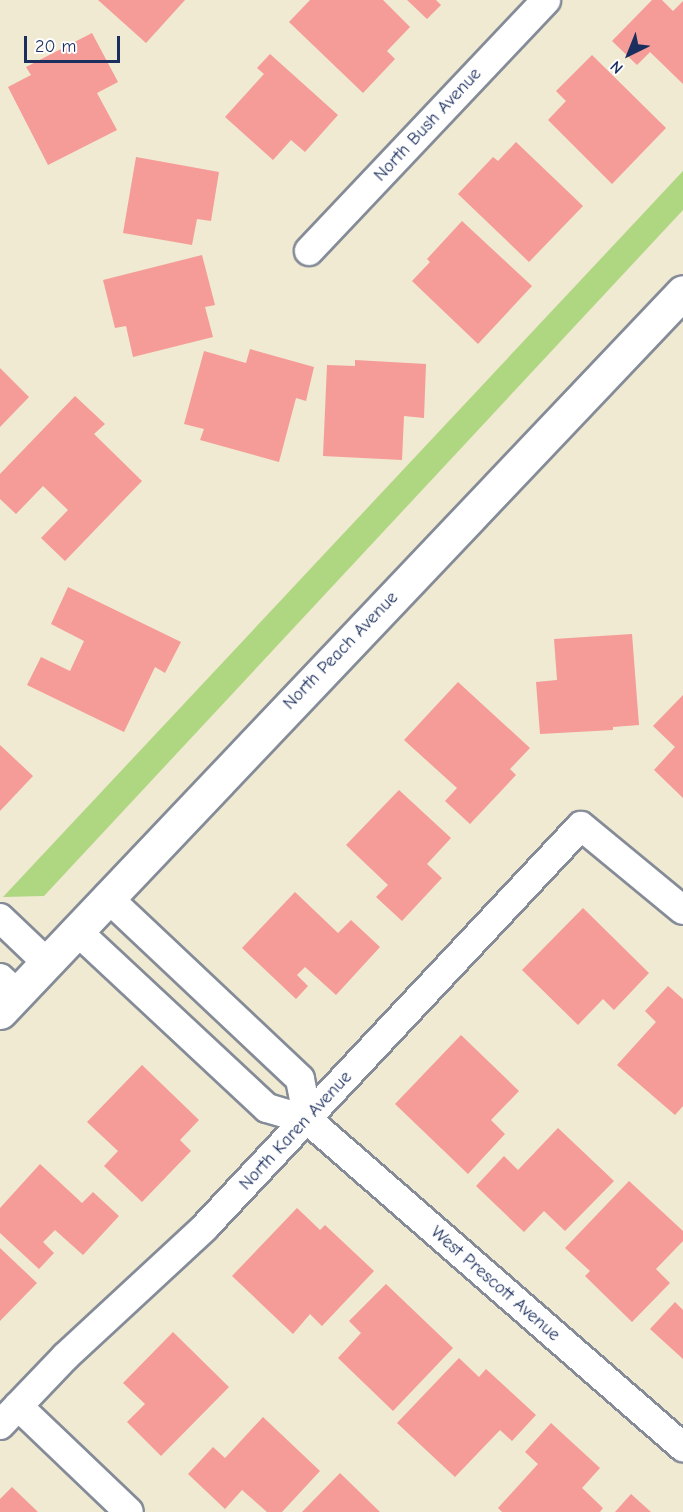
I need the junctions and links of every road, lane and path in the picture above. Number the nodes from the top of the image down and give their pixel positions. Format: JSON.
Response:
{"nodes":[{"id":1,"x":546,"y":0,"type":"edge"},
{"id":2,"x":309,"y":251,"type":"dead end"},
{"id":3,"x":683,"y":292,"type":"edge"},
{"id":4,"x":107,"y":897,"type":"junction"},
{"id":5,"x":683,"y":910,"type":"edge"},
{"id":6,"x":0,"y":918,"type":"edge"},
{"id":7,"x":76,"y":930,"type":"junction"},
{"id":8,"x":46,"y":962,"type":"junction"},
{"id":9,"x":6,"y":995,"type":"edge"},
{"id":10,"x":308,"y":1120,"type":"junction"},
{"id":11,"x":9,"y":1415,"type":"edge"},
{"id":12,"x":683,"y":1448,"type":"edge"},
{"id":13,"x":129,"y":1512,"type":"edge"}],
"edges":[{"from":1,"to":2,"type":"street","name":"North Bush Avenue"},
{"from":3,"to":4,"type":"street","name":"North Peach Avenue"},
{"from":4,"to":7,"type":"street","name":"North Peach Avenue"},
{"from":4,"to":10,"type":"street"},
{"from":5,"to":10,"type":"street","name":"North Karen Avenue"},
{"from":6,"to":8,"type":"street"},
{"from":7,"to":8,"type":"street","name":"North Peach Avenue"},
{"from":7,"to":10,"type":"street","name":"West Prescott Avenue"},
{"from":8,"to":9,"type":"street","name":"North Peach Avenue"},
{"from":10,"to":11,"type":"street","name":"North Karen Avenue"},
{"from":10,"to":12,"type":"street","name":"West Prescott Avenue"},
{"from":11,"to":13,"type":"street"}]}
